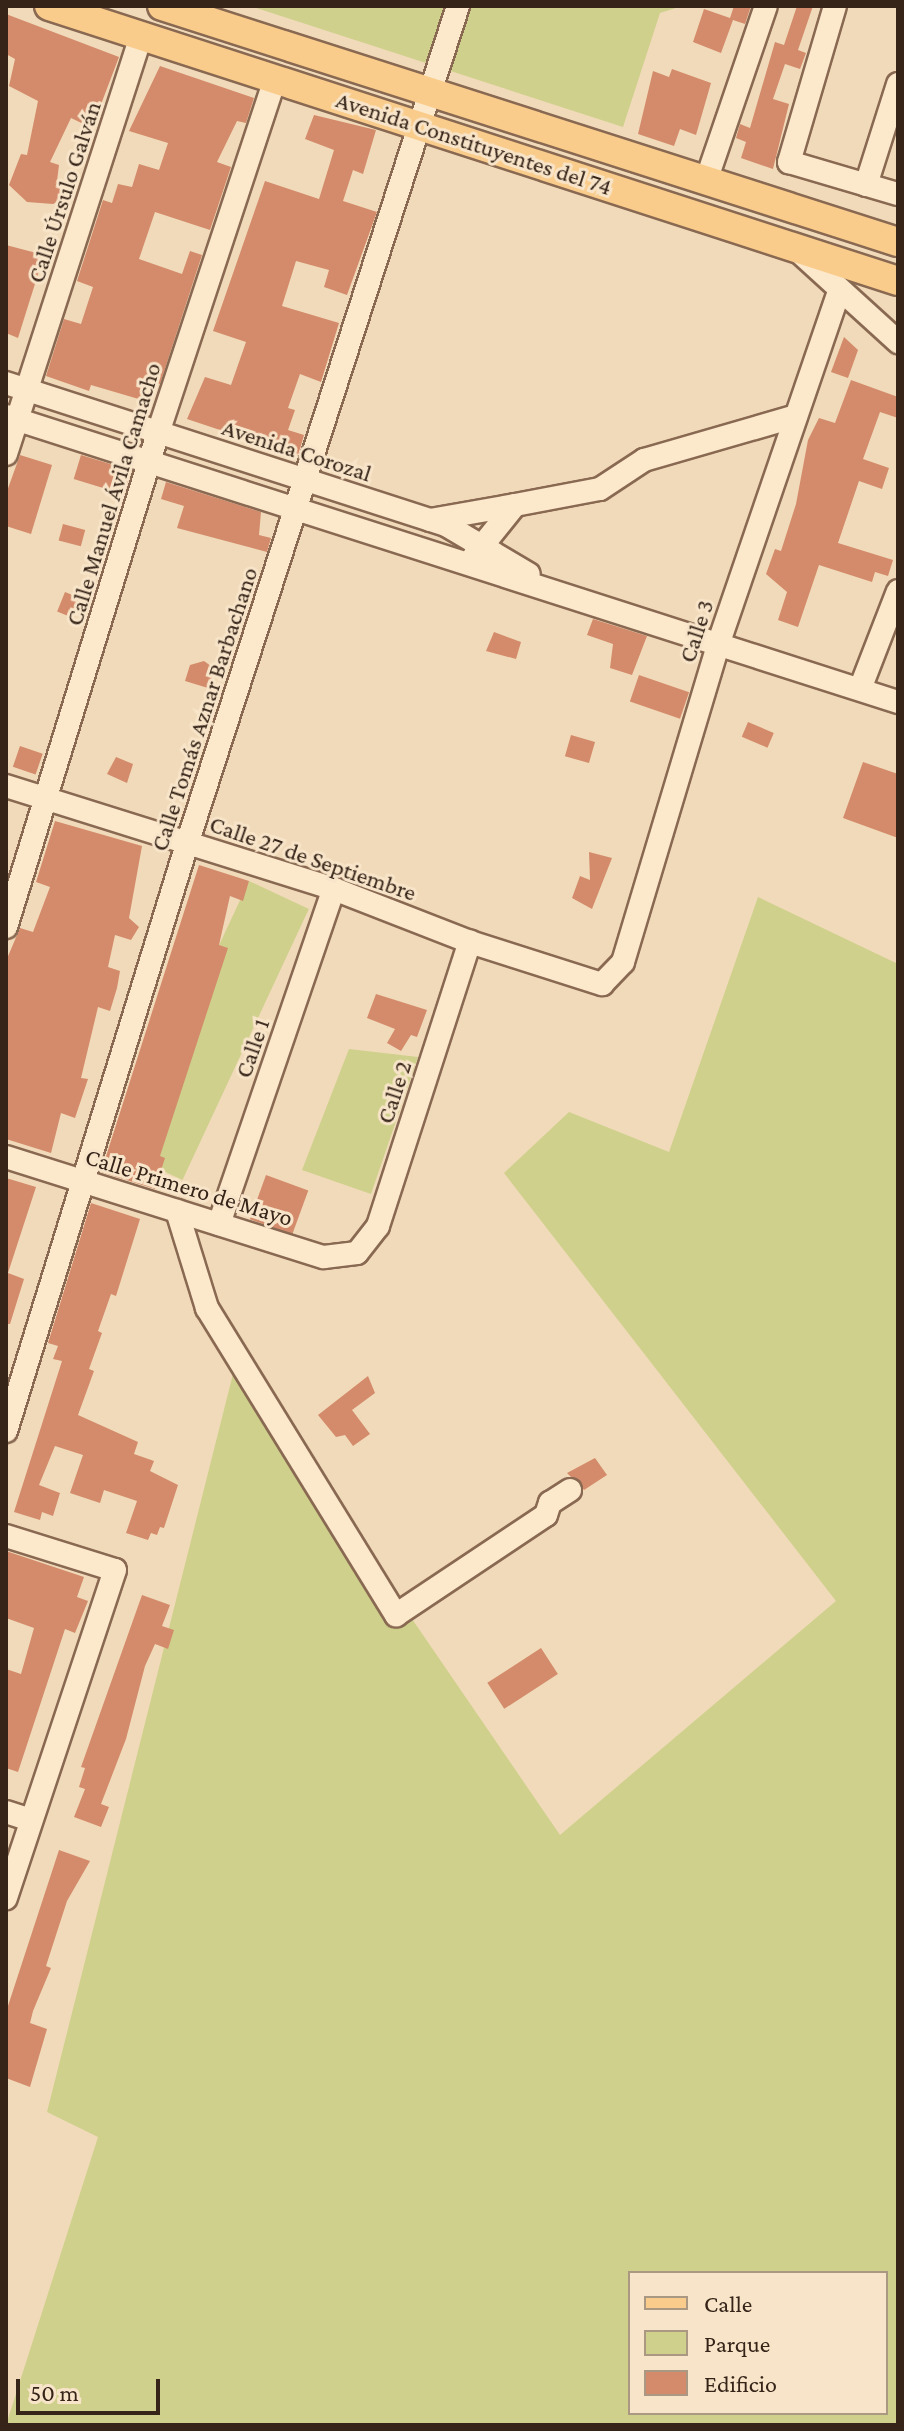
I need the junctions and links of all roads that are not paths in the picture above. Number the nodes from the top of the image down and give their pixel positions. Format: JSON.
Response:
{"nodes":[{"id":1,"x":162,"y":6,"type":"edge"},
{"id":2,"x":458,"y":6,"type":"edge"},
{"id":3,"x":766,"y":6,"type":"edge"},
{"id":4,"x":835,"y":6,"type":"edge"},
{"id":5,"x":60,"y":8,"type":"edge"},
{"id":6,"x":141,"y":36,"type":"junction"},
{"id":7,"x":275,"y":79,"type":"junction"},
{"id":8,"x":898,"y":84,"type":"edge"},
{"id":9,"x":430,"y":92,"type":"junction"},
{"id":10,"x":419,"y":126,"type":"junction"},
{"id":11,"x":890,"y":139,"type":"edge"},
{"id":12,"x":706,"y":181,"type":"junction"},
{"id":13,"x":866,"y":185,"type":"junction"},
{"id":14,"x":898,"y":194,"type":"edge"},
{"id":15,"x":898,"y":242,"type":"edge"},
{"id":16,"x":793,"y":247,"type":"junction"},
{"id":17,"x":898,"y":281,"type":"edge"},
{"id":18,"x":839,"y":291,"type":"junction"},
{"id":19,"x":898,"y":342,"type":"edge"},
{"id":20,"x":6,"y":383,"type":"edge"},
{"id":21,"x":28,"y":390,"type":"junction"},
{"id":22,"x":796,"y":416,"type":"junction"},
{"id":23,"x":12,"y":418,"type":"edge"},
{"id":24,"x":158,"y":433,"type":"junction"},
{"id":25,"x":6,"y":454,"type":"edge"},
{"id":26,"x":150,"y":460,"type":"junction"},
{"id":27,"x":306,"y":479,"type":"junction"},
{"id":28,"x":515,"y":505,"type":"junction"},
{"id":29,"x":298,"y":507,"type":"junction"},
{"id":30,"x":430,"y":520,"type":"junction"},
{"id":31,"x":475,"y":555,"type":"junction"},
{"id":32,"x":898,"y":591,"type":"edge"},
{"id":33,"x":719,"y":642,"type":"junction"},
{"id":34,"x":860,"y":689,"type":"junction"},
{"id":35,"x":898,"y":702,"type":"edge"},
{"id":36,"x":6,"y":786,"type":"edge"},
{"id":37,"x":46,"y":799,"type":"junction"},
{"id":38,"x":188,"y":841,"type":"junction"},
{"id":39,"x":334,"y":889,"type":"junction"},
{"id":40,"x":6,"y":927,"type":"edge"},
{"id":41,"x":470,"y":942,"type":"junction"},
{"id":42,"x":602,"y":984,"type":"joint"},
{"id":43,"x":6,"y":1157,"type":"edge"},
{"id":44,"x":84,"y":1182,"type":"junction"},
{"id":45,"x":177,"y":1211,"type":"junction"},
{"id":46,"x":219,"y":1224,"type":"junction"},
{"id":47,"x":357,"y":1253,"type":"joint"},
{"id":48,"x":6,"y":1431,"type":"edge"},
{"id":49,"x":570,"y":1490,"type":"dead end"},
{"id":50,"x":6,"y":1536,"type":"edge"},
{"id":51,"x":6,"y":1812,"type":"edge"},
{"id":52,"x":31,"y":1820,"type":"junction"},
{"id":53,"x":6,"y":1898,"type":"edge"}],
"edges":[{"from":1,"to":9,"type":"main road","name":"Avenida Constituyentes del 74"},
{"from":2,"to":9,"type":"street","name":"Calle Tomás Aznar Barbachano"},
{"from":3,"to":12,"type":"street"},
{"from":4,"to":13,"type":"street"},
{"from":5,"to":6,"type":"main road","name":"Avenida Constituyentes del 74"},
{"from":6,"to":7,"type":"main road","name":"Avenida Constituyentes del 74"},
{"from":6,"to":21,"type":"street","name":"Calle Úrsulo Galván"},
{"from":7,"to":10,"type":"main road","name":"Avenida Constituyentes del 74"},
{"from":7,"to":24,"type":"street","name":"Calle Manuel Ávila Camacho"},
{"from":8,"to":11,"type":"street"},
{"from":9,"to":10,"type":"street","name":"Calle Tomás Aznar Barbachano"},
{"from":9,"to":12,"type":"main road","name":"Avenida Constituyentes del 74"},
{"from":10,"to":16,"type":"main road","name":"Avenida Constituyentes del 74"},
{"from":10,"to":27,"type":"street","name":"Calle Tomás Aznar Barbachano"},
{"from":11,"to":13,"type":"street"},
{"from":12,"to":15,"type":"main road","name":"Avenida Constituyentes del 74"},
{"from":13,"to":14,"type":"street"},
{"from":16,"to":17,"type":"main road","name":"Avenida Constituyentes del 74"},
{"from":16,"to":18,"type":"street"},
{"from":18,"to":19,"type":"street"},
{"from":18,"to":22,"type":"street","name":"Calle 3"},
{"from":20,"to":21,"type":"street","name":"Avenida Corozal"},
{"from":21,"to":23,"type":"street","name":"Calle Úrsulo Galván"},
{"from":21,"to":24,"type":"street","name":"Avenida Corozal"},
{"from":22,"to":28,"type":"street"},
{"from":22,"to":33,"type":"street","name":"Calle 3"},
{"from":23,"to":25,"type":"street","name":"Calle Úrsulo Galván"},
{"from":23,"to":26,"type":"street","name":"Avenida Corozal"},
{"from":24,"to":26,"type":"street","name":"Calle Manuel Ávila Camacho"},
{"from":24,"to":27,"type":"street","name":"Avenida Corozal"},
{"from":26,"to":29,"type":"street","name":"Avenida Corozal"},
{"from":26,"to":37,"type":"street","name":"Calle Manuel Ávila Camacho"},
{"from":27,"to":29,"type":"street","name":"Calle Tomás Aznar Barbachano"},
{"from":27,"to":30,"type":"street","name":"Avenida Corozal"},
{"from":28,"to":30,"type":"street"},
{"from":28,"to":31,"type":"street"},
{"from":29,"to":31,"type":"street","name":"Avenida Corozal"},
{"from":29,"to":38,"type":"street","name":"Calle Tomás Aznar Barbachano"},
{"from":30,"to":31,"type":"street","name":"Avenida Corozal"},
{"from":31,"to":33,"type":"street","name":"Avenida Corozal"},
{"from":32,"to":34,"type":"street"},
{"from":33,"to":34,"type":"street","name":"Avenida Corozal"},
{"from":33,"to":42,"type":"street","name":"Calle 3"},
{"from":34,"to":35,"type":"street","name":"Avenida Corozal"},
{"from":36,"to":37,"type":"street","name":"Calle 27 de Septiembre"},
{"from":37,"to":38,"type":"street","name":"Calle 27 de Septiembre"},
{"from":37,"to":40,"type":"street","name":"Calle Manuel Ávila Camacho"},
{"from":38,"to":39,"type":"street","name":"Calle 27 de Septiembre"},
{"from":38,"to":44,"type":"street","name":"Calle Tomás Aznar Barbachano"},
{"from":39,"to":41,"type":"street","name":"Calle 27 de Septiembre"},
{"from":39,"to":46,"type":"street","name":"Calle 1"},
{"from":41,"to":42,"type":"street","name":"Calle 27 de Septiembre"},
{"from":41,"to":47,"type":"street","name":"Calle 2"},
{"from":43,"to":44,"type":"street","name":"Calle Primero de Mayo"},
{"from":44,"to":45,"type":"street","name":"Calle Primero de Mayo"},
{"from":44,"to":48,"type":"street","name":"Calle Tomás Aznar Barbachano"},
{"from":45,"to":46,"type":"street","name":"Calle Primero de Mayo"},
{"from":45,"to":49,"type":"street"},
{"from":46,"to":47,"type":"street","name":"Calle Primero de Mayo"},
{"from":50,"to":52,"type":"street"},
{"from":51,"to":52,"type":"street"},
{"from":52,"to":53,"type":"street"}]}
